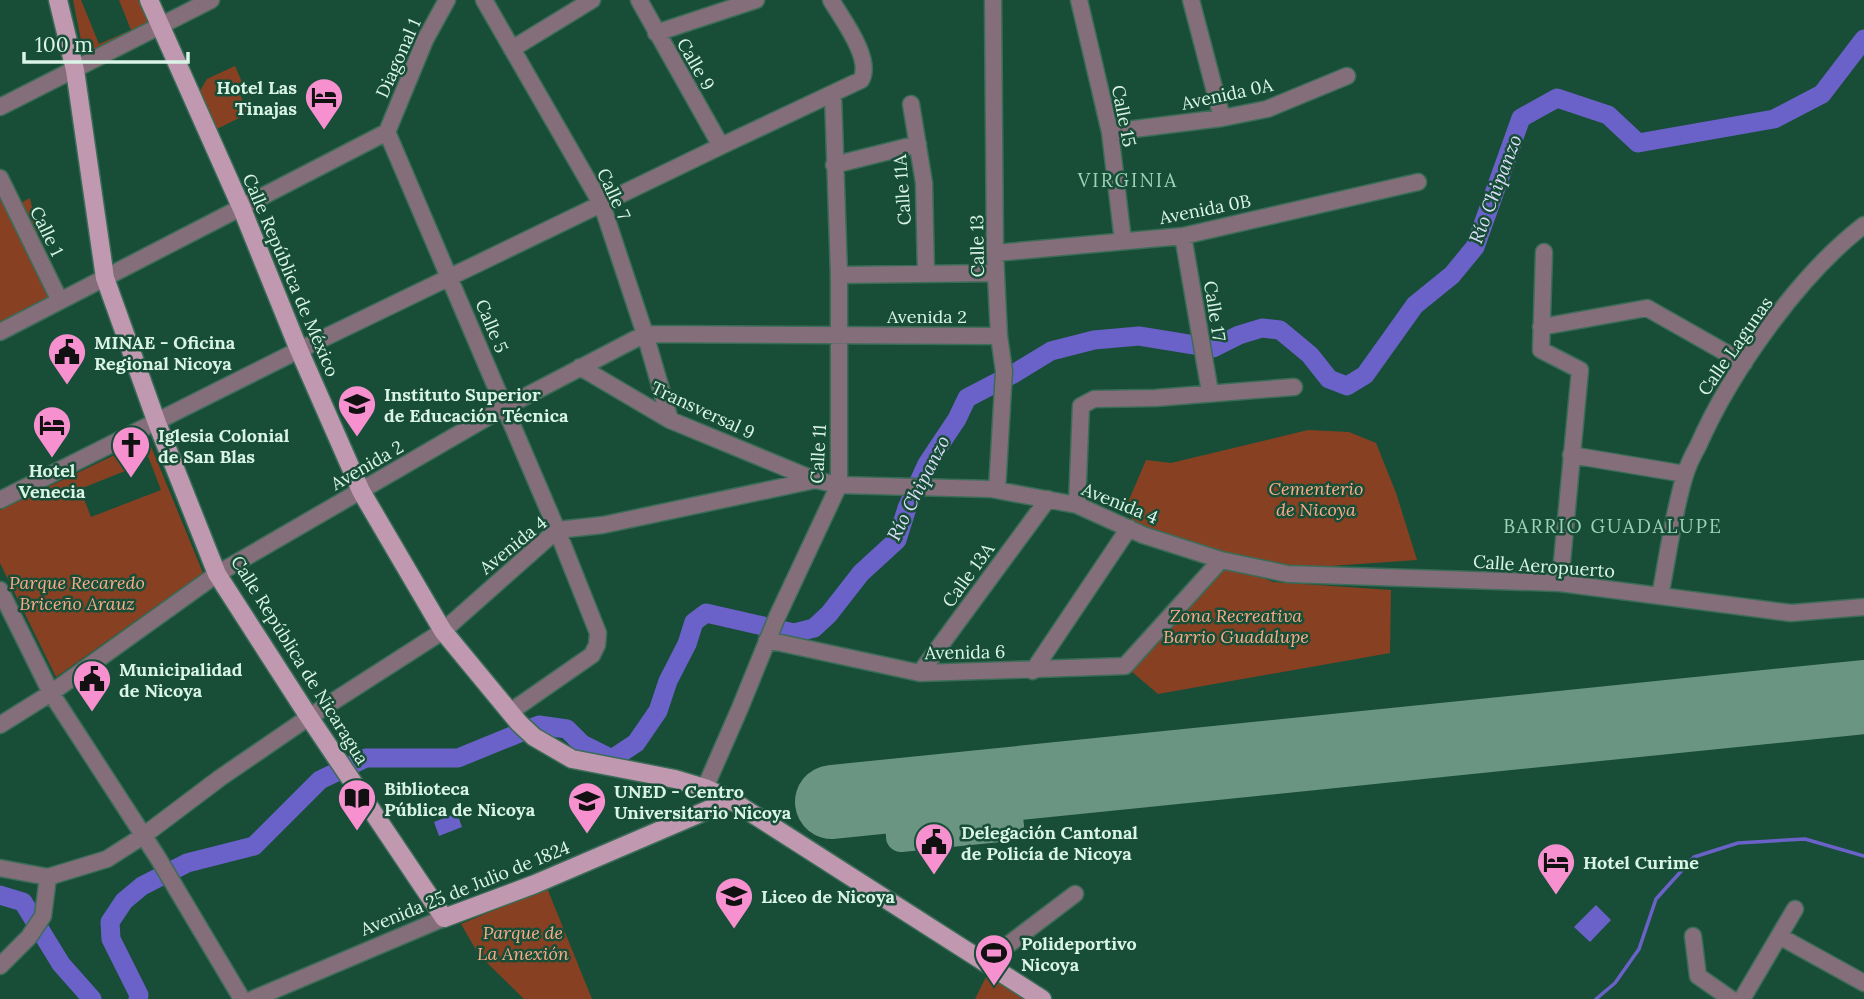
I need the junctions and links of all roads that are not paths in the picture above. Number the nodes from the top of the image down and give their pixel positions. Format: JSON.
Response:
{"nodes":[{"id":1,"x":58,"y":0,"type":"edge"},
{"id":2,"x":149,"y":0,"type":"edge"},
{"id":3,"x":211,"y":0,"type":"edge"},
{"id":4,"x":447,"y":0,"type":"edge"},
{"id":5,"x":484,"y":0,"type":"edge"},
{"id":6,"x":592,"y":0,"type":"edge"},
{"id":7,"x":639,"y":0,"type":"edge"},
{"id":8,"x":756,"y":0,"type":"edge"},
{"id":9,"x":831,"y":0,"type":"edge"},
{"id":10,"x":993,"y":0,"type":"edge"},
{"id":11,"x":1079,"y":0,"type":"edge"},
{"id":12,"x":1191,"y":0,"type":"edge"},
{"id":13,"x":160,"y":26,"type":"junction"},
{"id":14,"x":656,"y":33,"type":"junction"},
{"id":15,"x":512,"y":49,"type":"junction"},
{"id":16,"x":75,"y":71,"type":"junction"},
{"id":17,"x":1348,"y":76,"type":"dead end"},
{"id":18,"x":833,"y":94,"type":"junction"},
{"id":19,"x":911,"y":104,"type":"dead end"},
{"id":20,"x":0,"y":107,"type":"edge"},
{"id":21,"x":1222,"y":118,"type":"junction"},
{"id":22,"x":387,"y":132,"type":"junction"},
{"id":23,"x":1110,"y":132,"type":"junction"},
{"id":24,"x":918,"y":144,"type":"junction"},
{"id":25,"x":721,"y":146,"type":"junction"},
{"id":26,"x":834,"y":164,"type":"junction"},
{"id":27,"x":0,"y":178,"type":"edge"},
{"id":28,"x":1418,"y":182,"type":"dead end"},
{"id":29,"x":601,"y":205,"type":"junction"},
{"id":30,"x":242,"y":209,"type":"junction"},
{"id":31,"x":1864,"y":225,"type":"edge"},
{"id":32,"x":1183,"y":236,"type":"junction"},
{"id":33,"x":1123,"y":241,"type":"junction"},
{"id":34,"x":1544,"y":251,"type":"dead end"},
{"id":35,"x":995,"y":253,"type":"junction"},
{"id":36,"x":996,"y":273,"type":"junction"},
{"id":37,"x":926,"y":274,"type":"junction"},
{"id":38,"x":839,"y":275,"type":"junction"},
{"id":39,"x":105,"y":278,"type":"junction"},
{"id":40,"x":450,"y":279,"type":"junction"},
{"id":41,"x":60,"y":301,"type":"junction"},
{"id":42,"x":1541,"y":327,"type":"junction"},
{"id":43,"x":0,"y":332,"type":"edge"},
{"id":44,"x":645,"y":334,"type":"junction"},
{"id":45,"x":840,"y":335,"type":"junction"},
{"id":46,"x":999,"y":335,"type":"junction"},
{"id":47,"x":299,"y":351,"type":"junction"},
{"id":48,"x":1744,"y":363,"type":"junction"},
{"id":49,"x":580,"y":366,"type":"junction"},
{"id":50,"x":1294,"y":387,"type":"dead end"},
{"id":51,"x":1210,"y":392,"type":"junction"},
{"id":52,"x":505,"y":407,"type":"junction"},
{"id":53,"x":670,"y":420,"type":"junction"},
{"id":54,"x":157,"y":423,"type":"junction"},
{"id":55,"x":1571,"y":455,"type":"junction"},
{"id":56,"x":1685,"y":474,"type":"junction"},
{"id":57,"x":815,"y":480,"type":"junction"},
{"id":58,"x":839,"y":485,"type":"junction"},
{"id":59,"x":997,"y":490,"type":"junction"},
{"id":60,"x":361,"y":491,"type":"junction"},
{"id":61,"x":1048,"y":499,"type":"junction"},
{"id":62,"x":0,"y":500,"type":"edge"},
{"id":63,"x":1077,"y":505,"type":"junction"},
{"id":64,"x":1129,"y":528,"type":"junction"},
{"id":65,"x":557,"y":530,"type":"junction"},
{"id":66,"x":1222,"y":560,"type":"junction"},
{"id":67,"x":217,"y":574,"type":"junction"},
{"id":68,"x":1560,"y":583,"type":"junction"},
{"id":69,"x":0,"y":590,"type":"edge"},
{"id":70,"x":1660,"y":596,"type":"junction"},
{"id":71,"x":1864,"y":607,"type":"edge"},
{"id":72,"x":443,"y":631,"type":"junction"},
{"id":73,"x":768,"y":637,"type":"junction"},
{"id":74,"x":1033,"y":671,"type":"junction"},
{"id":75,"x":920,"y":673,"type":"junction"},
{"id":76,"x":51,"y":693,"type":"junction"},
{"id":77,"x":309,"y":717,"type":"junction"},
{"id":78,"x":514,"y":717,"type":"junction"},
{"id":79,"x":0,"y":725,"type":"edge"},
{"id":80,"x":705,"y":788,"type":"junction"},
{"id":81,"x":731,"y":800,"type":"junction"},
{"id":82,"x":144,"y":836,"type":"junction"},
{"id":83,"x":0,"y":867,"type":"edge"},
{"id":84,"x":48,"y":877,"type":"junction"},
{"id":85,"x":1075,"y":894,"type":"dead end"},
{"id":86,"x":1795,"y":909,"type":"dead end"},
{"id":87,"x":444,"y":918,"type":"junction"},
{"id":88,"x":1693,"y":936,"type":"dead end"},
{"id":89,"x":1779,"y":936,"type":"junction"},
{"id":90,"x":984,"y":963,"type":"junction"},
{"id":91,"x":0,"y":966,"type":"edge"},
{"id":92,"x":1864,"y":983,"type":"edge"},
{"id":93,"x":242,"y":999,"type":"edge"},
{"id":94,"x":253,"y":999,"type":"edge"},
{"id":95,"x":1042,"y":999,"type":"edge"},
{"id":96,"x":1731,"y":999,"type":"edge"},
{"id":97,"x":1742,"y":999,"type":"edge"}],
"edges":[{"from":1,"to":16,"type":"main road","name":"Calle República de Nicaragua"},
{"from":2,"to":13,"type":"main road","name":"Calle República de México"},
{"from":3,"to":13,"type":"street"},
{"from":4,"to":22,"type":"street","name":"Diagonal 1"},
{"from":5,"to":15,"type":"street","name":"Calle 7"},
{"from":6,"to":15,"type":"street"},
{"from":7,"to":14,"type":"street","name":"Calle 9"},
{"from":8,"to":14,"type":"street"},
{"from":9,"to":18,"type":"street"},
{"from":10,"to":35,"type":"street","name":"Calle 13"},
{"from":11,"to":23,"type":"street","name":"Calle 15"},
{"from":12,"to":21,"type":"street"},
{"from":13,"to":16,"type":"street"},
{"from":13,"to":30,"type":"main road","name":"Calle República de México"},
{"from":14,"to":25,"type":"street","name":"Calle 9"},
{"from":15,"to":29,"type":"street","name":"Calle 7"},
{"from":16,"to":20,"type":"street"},
{"from":16,"to":39,"type":"main road","name":"Calle República de Nicaragua"},
{"from":17,"to":21,"type":"street","name":"Avenida 0A"},
{"from":18,"to":25,"type":"street"},
{"from":18,"to":26,"type":"street","name":"Calle 11"},
{"from":19,"to":24,"type":"street","name":"Calle 11A"},
{"from":21,"to":23,"type":"street","name":"Avenida 0A"},
{"from":22,"to":30,"type":"street"},
{"from":22,"to":40,"type":"street","name":"Calle 5"},
{"from":23,"to":33,"type":"street","name":"Calle 15"},
{"from":24,"to":26,"type":"street"},
{"from":24,"to":37,"type":"street","name":"Calle 11A"},
{"from":25,"to":29,"type":"street"},
{"from":26,"to":38,"type":"street","name":"Calle 11"},
{"from":27,"to":41,"type":"street","name":"Calle 1"},
{"from":28,"to":32,"type":"street","name":"Avenida 0B"},
{"from":29,"to":40,"type":"street"},
{"from":29,"to":44,"type":"street","name":"Calle 7"},
{"from":30,"to":39,"type":"street"},
{"from":30,"to":47,"type":"main road","name":"Calle República de México"},
{"from":31,"to":48,"type":"street","name":"Calle Lagunas"},
{"from":32,"to":33,"type":"street","name":"Avenida 0B"},
{"from":32,"to":51,"type":"street","name":"Calle 17"},
{"from":33,"to":35,"type":"street","name":"Avenida 0B"},
{"from":34,"to":42,"type":"street"},
{"from":35,"to":36,"type":"street","name":"Calle 13"},
{"from":36,"to":37,"type":"street"},
{"from":36,"to":46,"type":"street","name":"Calle 13"},
{"from":37,"to":38,"type":"street"},
{"from":38,"to":45,"type":"street","name":"Calle 11"},
{"from":39,"to":41,"type":"street"},
{"from":39,"to":54,"type":"main road","name":"Calle República de Nicaragua"},
{"from":40,"to":47,"type":"street"},
{"from":40,"to":52,"type":"street","name":"Calle 5"},
{"from":41,"to":43,"type":"street"},
{"from":42,"to":48,"type":"street"},
{"from":42,"to":55,"type":"street"},
{"from":44,"to":45,"type":"street","name":"Avenida 2"},
{"from":44,"to":49,"type":"street","name":"Avenida 2"},
{"from":44,"to":53,"type":"street","name":"Calle 7"},
{"from":45,"to":46,"type":"street","name":"Avenida 2"},
{"from":45,"to":58,"type":"street","name":"Calle 11"},
{"from":46,"to":59,"type":"street","name":"Calle 13"},
{"from":47,"to":54,"type":"street"},
{"from":47,"to":60,"type":"main road","name":"Calle República de México"},
{"from":48,"to":56,"type":"street","name":"Calle Lagunas"},
{"from":49,"to":52,"type":"street","name":"Avenida 2"},
{"from":49,"to":53,"type":"street","name":"Transversal 9"},
{"from":50,"to":51,"type":"street"},
{"from":51,"to":63,"type":"street"},
{"from":52,"to":60,"type":"street","name":"Avenida 2"},
{"from":52,"to":65,"type":"street","name":"Calle 5"},
{"from":53,"to":57,"type":"street","name":"Transversal 9"},
{"from":54,"to":62,"type":"street"},
{"from":54,"to":67,"type":"main road","name":"Calle República de Nicaragua"},
{"from":55,"to":56,"type":"street"},
{"from":55,"to":68,"type":"street"},
{"from":56,"to":70,"type":"street","name":"Calle Lagunas"},
{"from":57,"to":58,"type":"street","name":"Avenida 4"},
{"from":57,"to":65,"type":"street","name":"Avenida 4"},
{"from":58,"to":59,"type":"street","name":"Avenida 4"},
{"from":58,"to":73,"type":"street","name":"Calle 11"},
{"from":59,"to":61,"type":"street","name":"Avenida 4"},
{"from":60,"to":67,"type":"street","name":"Avenida 2"},
{"from":60,"to":72,"type":"main road","name":"Calle República de México"},
{"from":61,"to":63,"type":"street","name":"Avenida 4"},
{"from":61,"to":75,"type":"street","name":"Calle 13A"},
{"from":63,"to":64,"type":"street","name":"Avenida 4"},
{"from":64,"to":66,"type":"street","name":"Avenida 4"},
{"from":64,"to":74,"type":"street"},
{"from":65,"to":72,"type":"street","name":"Avenida 4"},
{"from":65,"to":78,"type":"street","name":"Calle 5"},
{"from":66,"to":68,"type":"street","name":"Calle Aeropuerto"},
{"from":66,"to":74,"type":"street","name":"Avenida 6"},
{"from":67,"to":76,"type":"street","name":"Avenida 2"},
{"from":67,"to":77,"type":"main road","name":"Calle República de Nicaragua"},
{"from":68,"to":70,"type":"street","name":"Calle Aeropuerto"},
{"from":69,"to":76,"type":"street"},
{"from":70,"to":71,"type":"street","name":"Calle Aeropuerto"},
{"from":72,"to":77,"type":"street","name":"Avenida 4"},
{"from":72,"to":78,"type":"main road","name":"Calle República de México"},
{"from":73,"to":75,"type":"street","name":"Avenida 6"},
{"from":73,"to":80,"type":"street","name":"Calle 11"},
{"from":74,"to":75,"type":"street","name":"Avenida 6"},
{"from":76,"to":79,"type":"street","name":"Avenida 2"},
{"from":76,"to":82,"type":"street"},
{"from":77,"to":82,"type":"street","name":"Avenida 4"},
{"from":77,"to":87,"type":"main road","name":"Calle República de Nicaragua"},
{"from":78,"to":80,"type":"main road","name":"Calle República de México"},
{"from":80,"to":81,"type":"main road","name":"Calle República de México"},
{"from":81,"to":87,"type":"main road","name":"Avenida 25 de Julio de 1824"},
{"from":81,"to":90,"type":"main road","name":"Calle República de México"},
{"from":82,"to":84,"type":"street","name":"Avenida 4"},
{"from":82,"to":93,"type":"street"},
{"from":83,"to":84,"type":"street"},
{"from":84,"to":91,"type":"street"},
{"from":85,"to":90,"type":"street"},
{"from":86,"to":89,"type":"street"},
{"from":87,"to":94,"type":"street","name":"Avenida 25 de Julio de 1824"},
{"from":88,"to":96,"type":"street"},
{"from":89,"to":92,"type":"street"},
{"from":89,"to":97,"type":"street"},
{"from":90,"to":95,"type":"main road","name":"Calle República de México"}]}
